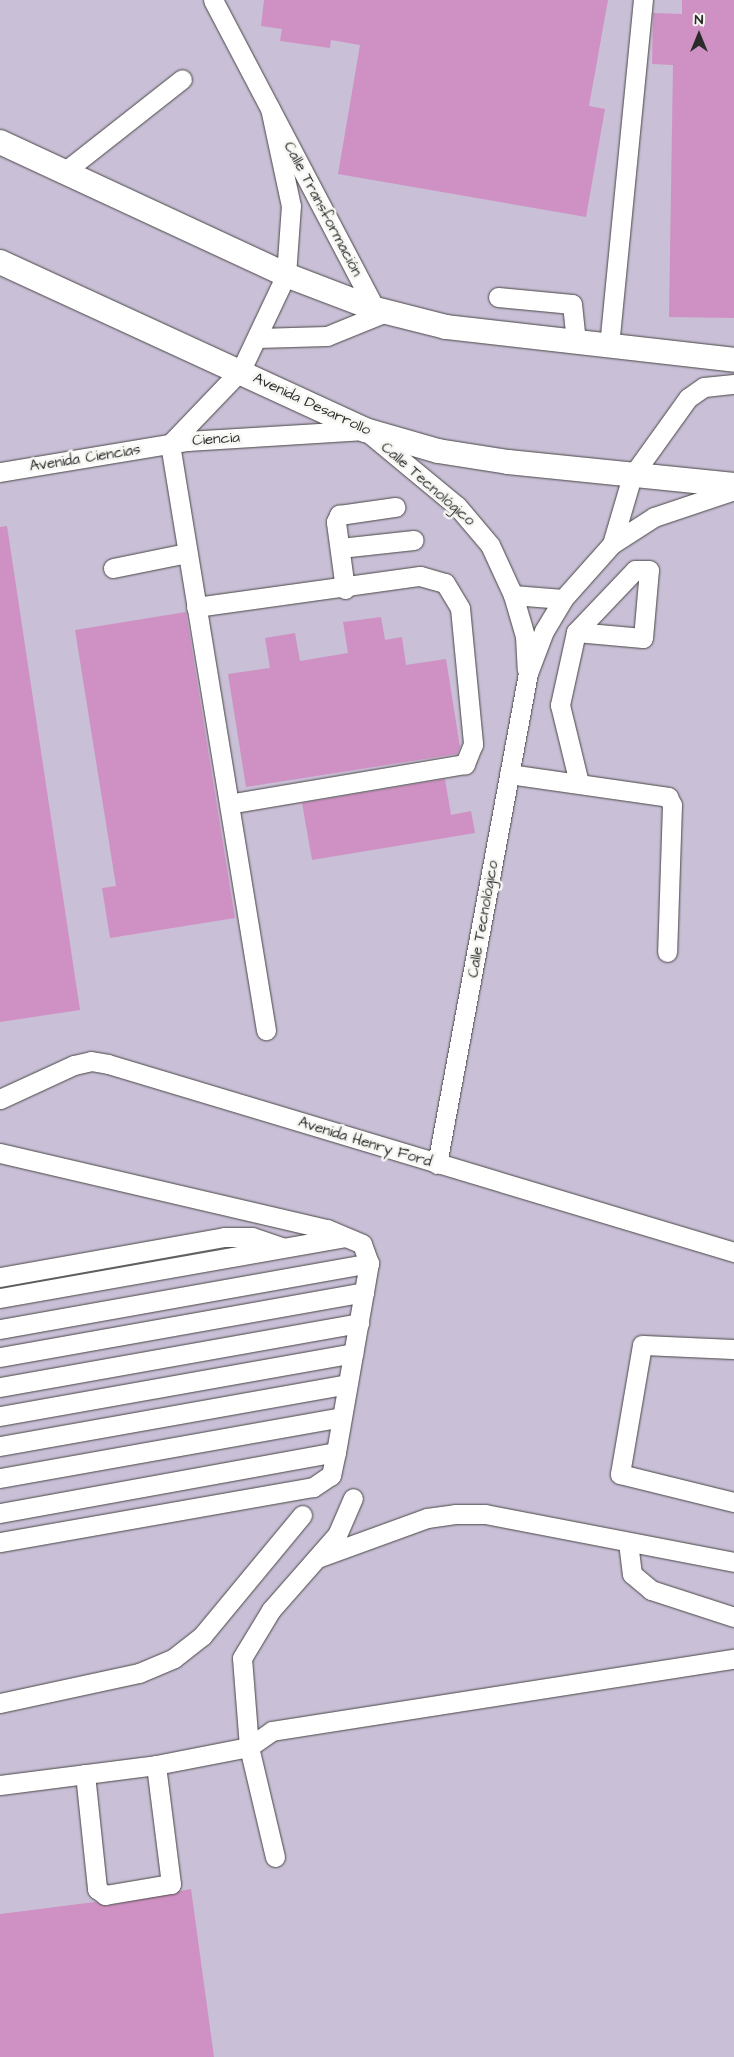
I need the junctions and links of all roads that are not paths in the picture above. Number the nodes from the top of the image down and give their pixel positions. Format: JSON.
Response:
{"nodes":[{"id":1,"x":213,"y":0,"type":"edge"},
{"id":2,"x":643,"y":0,"type":"edge"},
{"id":3,"x":182,"y":79,"type":"dead end"},
{"id":4,"x":270,"y":108,"type":"junction"},
{"id":5,"x":1,"y":147,"type":"edge"},
{"id":6,"x":64,"y":172,"type":"junction"},
{"id":7,"x":0,"y":262,"type":"edge"},
{"id":8,"x":286,"y":274,"type":"junction"},
{"id":9,"x":498,"y":297,"type":"dead end"},
{"id":10,"x":381,"y":310,"type":"junction"},
{"id":11,"x":257,"y":338,"type":"junction"},
{"id":12,"x":576,"y":342,"type":"junction"},
{"id":13,"x":609,"y":346,"type":"junction"},
{"id":14,"x":734,"y":360,"type":"edge"},
{"id":15,"x":241,"y":370,"type":"junction"},
{"id":16,"x":734,"y":384,"type":"edge"},
{"id":17,"x":365,"y":430,"type":"junction"},
{"id":18,"x":170,"y":444,"type":"junction"},
{"id":19,"x":0,"y":472,"type":"edge"},
{"id":20,"x":632,"y":476,"type":"junction"},
{"id":21,"x":734,"y":485,"type":"edge"},
{"id":22,"x":734,"y":490,"type":"edge"},
{"id":23,"x":394,"y":508,"type":"dead end"},
{"id":24,"x":414,"y":540,"type":"dead end"},
{"id":25,"x":612,"y":544,"type":"junction"},
{"id":26,"x":340,"y":548,"type":"junction"},
{"id":27,"x":188,"y":553,"type":"junction"},
{"id":28,"x":113,"y":568,"type":"dead end"},
{"id":29,"x":345,"y":589,"type":"junction"},
{"id":30,"x":513,"y":595,"type":"junction"},
{"id":31,"x":563,"y":599,"type":"junction"},
{"id":32,"x":196,"y":607,"type":"junction"},
{"id":33,"x":576,"y":632,"type":"junction"},
{"id":34,"x":528,"y":674,"type":"junction"},
{"id":35,"x":509,"y":774,"type":"junction"},
{"id":36,"x":579,"y":783,"type":"junction"},
{"id":37,"x":229,"y":804,"type":"junction"},
{"id":38,"x":667,"y":952,"type":"dead end"},
{"id":39,"x":266,"y":1030,"type":"dead end"},
{"id":40,"x":0,"y":1099,"type":"edge"},
{"id":41,"x":0,"y":1153,"type":"edge"},
{"id":42,"x":437,"y":1164,"type":"junction"},
{"id":43,"x":349,"y":1236,"type":"junction"},
{"id":44,"x":282,"y":1248,"type":"junction"},
{"id":45,"x":734,"y":1252,"type":"edge"},
{"id":46,"x":369,"y":1263,"type":"junction"},
{"id":47,"x":0,"y":1277,"type":"edge"},
{"id":48,"x":364,"y":1292,"type":"junction"},
{"id":49,"x":0,"y":1298,"type":"edge"},
{"id":50,"x":359,"y":1323,"type":"junction"},
{"id":51,"x":0,"y":1329,"type":"edge"},
{"id":52,"x":734,"y":1349,"type":"edge"},
{"id":53,"x":353,"y":1353,"type":"junction"},
{"id":54,"x":0,"y":1357,"type":"edge"},
{"id":55,"x":348,"y":1384,"type":"junction"},
{"id":56,"x":0,"y":1386,"type":"edge"},
{"id":57,"x":0,"y":1416,"type":"edge"},
{"id":58,"x":342,"y":1417,"type":"junction"},
{"id":59,"x":0,"y":1446,"type":"edge"},
{"id":60,"x":336,"y":1452,"type":"junction"},
{"id":61,"x":0,"y":1478,"type":"edge"},
{"id":62,"x":353,"y":1498,"type":"dead end"},
{"id":63,"x":734,"y":1502,"type":"edge"},
{"id":64,"x":0,"y":1513,"type":"edge"},
{"id":65,"x":302,"y":1515,"type":"dead end"},
{"id":66,"x":0,"y":1542,"type":"edge"},
{"id":67,"x":628,"y":1542,"type":"junction"},
{"id":68,"x":317,"y":1558,"type":"junction"},
{"id":69,"x":734,"y":1562,"type":"edge"},
{"id":70,"x":734,"y":1617,"type":"edge"},
{"id":71,"x":734,"y":1659,"type":"edge"},
{"id":72,"x":0,"y":1703,"type":"edge"},
{"id":73,"x":249,"y":1747,"type":"junction"},
{"id":74,"x":156,"y":1765,"type":"junction"},
{"id":75,"x":85,"y":1774,"type":"junction"},
{"id":76,"x":0,"y":1785,"type":"edge"},
{"id":77,"x":275,"y":1857,"type":"dead end"}],
"edges":[{"from":1,"to":4,"type":"street","name":"Calle Transformación"},
{"from":2,"to":13,"type":"street"},
{"from":3,"to":6,"type":"street"},
{"from":4,"to":8,"type":"street","name":"Calle Transformación"},
{"from":4,"to":10,"type":"street","name":"Calle Transformación"},
{"from":5,"to":6,"type":"main road"},
{"from":6,"to":8,"type":"main road"},
{"from":7,"to":15,"type":"main road","name":"Avenida Desarrollo"},
{"from":8,"to":10,"type":"main road"},
{"from":8,"to":11,"type":"street","name":"Ciencia"},
{"from":9,"to":12,"type":"street"},
{"from":10,"to":11,"type":"street"},
{"from":10,"to":12,"type":"main road"},
{"from":11,"to":15,"type":"street","name":"Ciencia"},
{"from":12,"to":13,"type":"main road"},
{"from":13,"to":14,"type":"main road"},
{"from":15,"to":17,"type":"main road","name":"Avenida Desarrollo"},
{"from":15,"to":18,"type":"street","name":"Ciencia"},
{"from":16,"to":20,"type":"street","name":"Calle Tecnológico"},
{"from":17,"to":18,"type":"street","name":"Ciencia"},
{"from":17,"to":20,"type":"main road","name":"Avenida Desarrollo"},
{"from":17,"to":30,"type":"street","name":"Calle Tecnológico"},
{"from":18,"to":19,"type":"street","name":"Avenida Ciencias"},
{"from":18,"to":27,"type":"street"},
{"from":20,"to":21,"type":"main road","name":"Avenida Desarrollo"},
{"from":20,"to":25,"type":"street","name":"Calle Tecnológico"},
{"from":22,"to":25,"type":"street","name":"Calle Tecnológico"},
{"from":23,"to":26,"type":"street"},
{"from":24,"to":26,"type":"street"},
{"from":25,"to":31,"type":"street","name":"Calle Tecnológico"},
{"from":26,"to":29,"type":"street"},
{"from":27,"to":28,"type":"street"},
{"from":27,"to":32,"type":"street"},
{"from":29,"to":32,"type":"street"},
{"from":29,"to":37,"type":"street"},
{"from":30,"to":31,"type":"street"},
{"from":30,"to":34,"type":"street","name":"Calle Tecnológico"},
{"from":31,"to":34,"type":"street","name":"Calle Tecnológico"},
{"from":32,"to":37,"type":"street"},
{"from":33,"to":33,"type":"street"},
{"from":33,"to":36,"type":"street"},
{"from":34,"to":35,"type":"street","name":"Calle Tecnológico"},
{"from":35,"to":36,"type":"street"},
{"from":35,"to":42,"type":"street","name":"Calle Tecnológico"},
{"from":36,"to":38,"type":"street"},
{"from":37,"to":39,"type":"street"},
{"from":40,"to":42,"type":"street","name":"Avenida Henry Ford"},
{"from":41,"to":43,"type":"street"},
{"from":42,"to":45,"type":"street","name":"Avenida Henry Ford"},
{"from":43,"to":44,"type":"street"},
{"from":43,"to":46,"type":"street"},
{"from":44,"to":47,"type":"street"},
{"from":44,"to":49,"type":"street"},
{"from":46,"to":48,"type":"street"},
{"from":46,"to":51,"type":"street"},
{"from":48,"to":50,"type":"street"},
{"from":48,"to":54,"type":"street"},
{"from":50,"to":53,"type":"street"},
{"from":50,"to":56,"type":"street"},
{"from":52,"to":63,"type":"street"},
{"from":53,"to":55,"type":"street"},
{"from":53,"to":57,"type":"street"},
{"from":55,"to":58,"type":"street"},
{"from":55,"to":59,"type":"street"},
{"from":58,"to":60,"type":"street"},
{"from":58,"to":61,"type":"street"},
{"from":60,"to":64,"type":"street"},
{"from":60,"to":66,"type":"street"},
{"from":62,"to":68,"type":"street"},
{"from":65,"to":72,"type":"street"},
{"from":67,"to":68,"type":"street"},
{"from":67,"to":69,"type":"street"},
{"from":67,"to":70,"type":"street"},
{"from":68,"to":73,"type":"street"},
{"from":71,"to":73,"type":"street"},
{"from":73,"to":74,"type":"street"},
{"from":73,"to":77,"type":"street"},
{"from":74,"to":75,"type":"street"},
{"from":74,"to":75,"type":"street"},
{"from":75,"to":76,"type":"street"}]}
